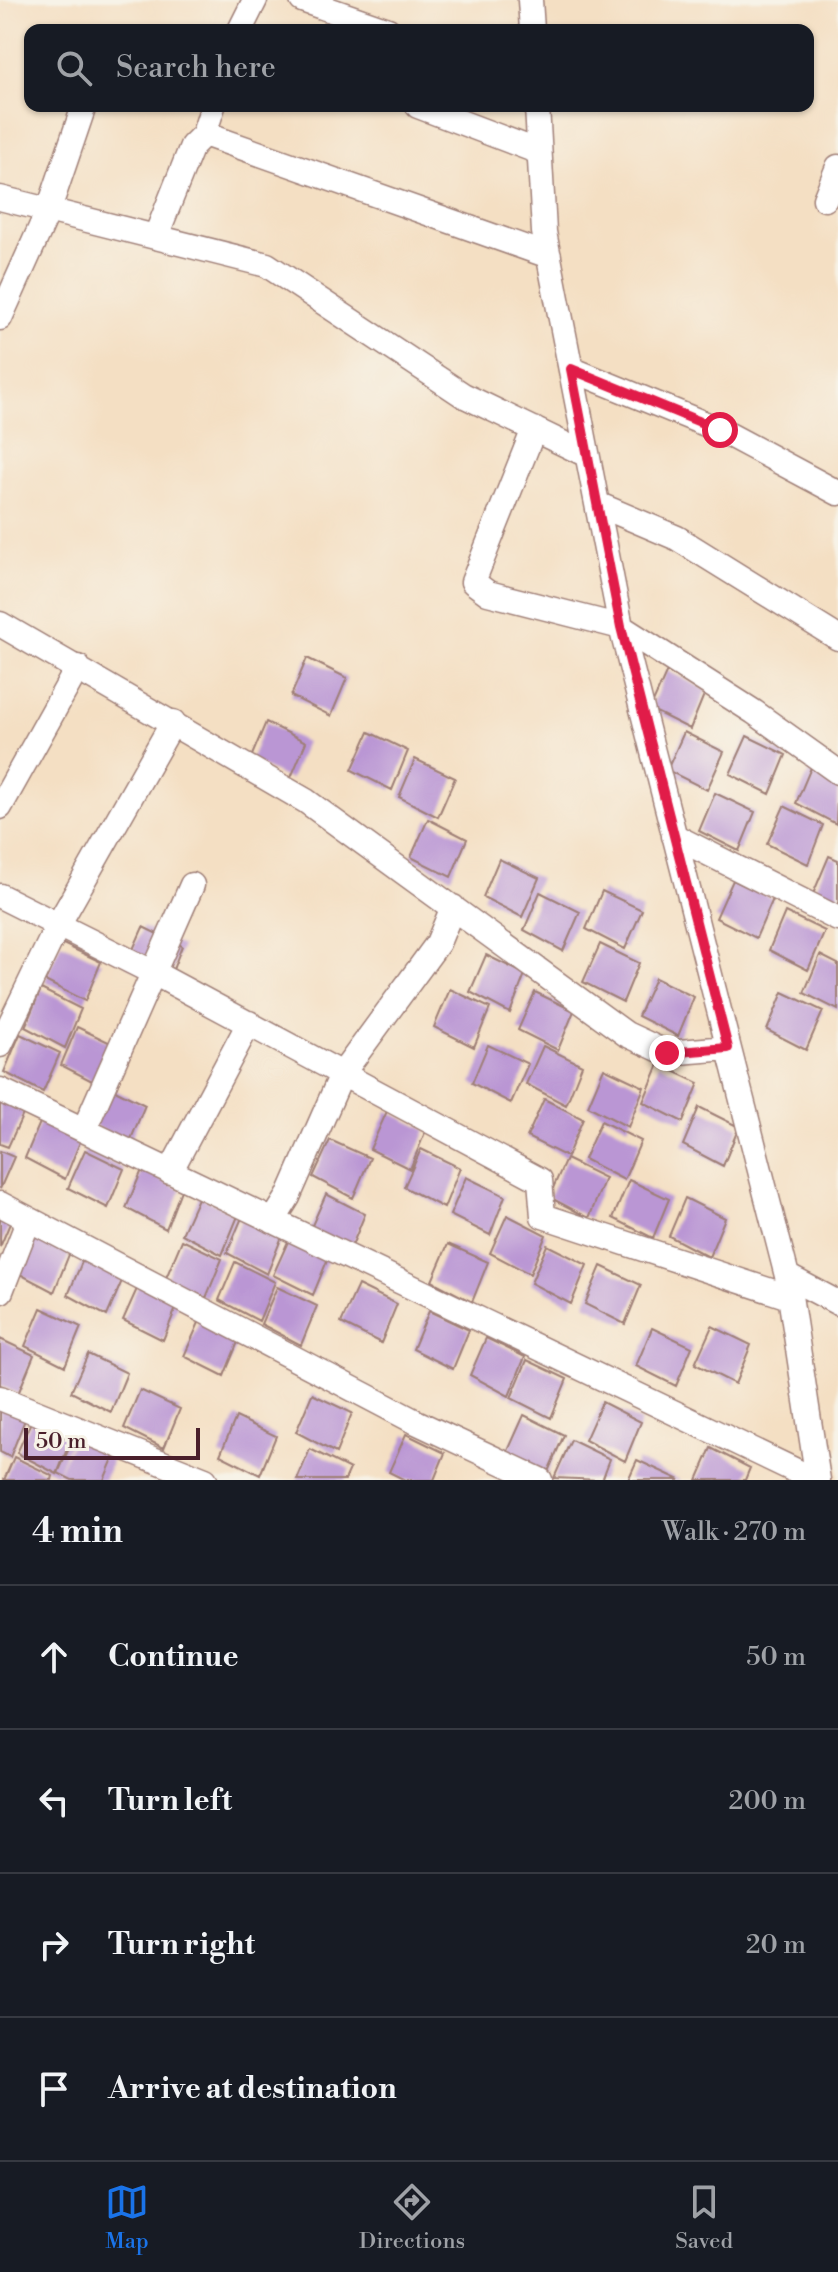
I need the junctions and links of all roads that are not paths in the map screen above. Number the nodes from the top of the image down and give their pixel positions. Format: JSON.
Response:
{"nodes":[{"id":1,"x":255,"y":0,"type":"edge"},
{"id":2,"x":302,"y":0,"type":"edge"},
{"id":3,"x":530,"y":0,"type":"edge"},
{"id":4,"x":243,"y":24,"type":"edge"},
{"id":5,"x":371,"y":24,"type":"edge"},
{"id":6,"x":532,"y":24,"type":"edge"},
{"id":7,"x":82,"y":112,"type":"edge"},
{"id":8,"x":211,"y":112,"type":"edge"},
{"id":9,"x":434,"y":112,"type":"edge"},
{"id":10,"x":537,"y":112,"type":"edge"},
{"id":11,"x":204,"y":134,"type":"junction"},
{"id":12,"x":539,"y":152,"type":"junction"},
{"id":13,"x":838,"y":167,"type":"edge"},
{"id":14,"x":0,"y":198,"type":"edge"},
{"id":15,"x":825,"y":199,"type":"dead end"},
{"id":16,"x":49,"y":209,"type":"junction"},
{"id":17,"x":156,"y":236,"type":"junction"},
{"id":18,"x":549,"y":256,"type":"junction"},
{"id":19,"x":0,"y":318,"type":"edge"},
{"id":20,"x":571,"y":369,"type":"junction"},
{"id":21,"x":534,"y":429,"type":"junction"},
{"id":22,"x":587,"y":455,"type":"junction"},
{"id":23,"x":838,"y":493,"type":"edge"},
{"id":24,"x":597,"y":504,"type":"junction"},
{"id":25,"x":0,"y":624,"type":"edge"},
{"id":26,"x":621,"y":627,"type":"junction"},
{"id":27,"x":838,"y":638,"type":"edge"},
{"id":28,"x":78,"y":667,"type":"junction"},
{"id":29,"x":173,"y":722,"type":"junction"},
{"id":30,"x":838,"y":772,"type":"edge"},
{"id":31,"x":0,"y":807,"type":"edge"},
{"id":32,"x":674,"y":836,"type":"junction"},
{"id":33,"x":192,"y":885,"type":"dead end"},
{"id":34,"x":0,"y":896,"type":"edge"},
{"id":35,"x":453,"y":907,"type":"junction"},
{"id":36,"x":838,"y":919,"type":"edge"},
{"id":37,"x":58,"y":925,"type":"junction"},
{"id":38,"x":154,"y":973,"type":"junction"},
{"id":39,"x":249,"y":1023,"type":"junction"},
{"id":40,"x":0,"y":1045,"type":"edge"},
{"id":41,"x":728,"y":1048,"type":"junction"},
{"id":42,"x":342,"y":1074,"type":"junction"},
{"id":43,"x":0,"y":1090,"type":"edge"},
{"id":44,"x":84,"y":1130,"type":"junction"},
{"id":45,"x":170,"y":1172,"type":"junction"},
{"id":46,"x":0,"y":1204,"type":"edge"},
{"id":47,"x":29,"y":1219,"type":"junction"},
{"id":48,"x":273,"y":1221,"type":"junction"},
{"id":49,"x":788,"y":1286,"type":"junction"},
{"id":50,"x":0,"y":1292,"type":"edge"},
{"id":51,"x":838,"y":1303,"type":"edge"},
{"id":52,"x":0,"y":1398,"type":"edge"},
{"id":53,"x":205,"y":1480,"type":"edge"},
{"id":54,"x":540,"y":1480,"type":"edge"},
{"id":55,"x":817,"y":1480,"type":"edge"}],
"edges":[{"from":1,"to":4,"type":"street"},
{"from":2,"to":5,"type":"street"},
{"from":3,"to":6,"type":"street"},
{"from":7,"to":16,"type":"street"},
{"from":8,"to":11,"type":"street"},
{"from":9,"to":12,"type":"street"},
{"from":10,"to":12,"type":"street"},
{"from":11,"to":17,"type":"street"},
{"from":11,"to":18,"type":"street"},
{"from":12,"to":18,"type":"street"},
{"from":13,"to":15,"type":"street"},
{"from":14,"to":16,"type":"street"},
{"from":16,"to":17,"type":"street"},
{"from":16,"to":19,"type":"street"},
{"from":17,"to":21,"type":"street"},
{"from":18,"to":20,"type":"street"},
{"from":20,"to":22,"type":"street"},
{"from":20,"to":23,"type":"street"},
{"from":21,"to":22,"type":"street"},
{"from":21,"to":26,"type":"street"},
{"from":22,"to":24,"type":"street"},
{"from":24,"to":26,"type":"street"},
{"from":24,"to":27,"type":"street"},
{"from":25,"to":28,"type":"street"},
{"from":26,"to":30,"type":"street"},
{"from":26,"to":32,"type":"street"},
{"from":28,"to":29,"type":"street"},
{"from":28,"to":31,"type":"street"},
{"from":29,"to":35,"type":"street"},
{"from":29,"to":37,"type":"street"},
{"from":32,"to":36,"type":"street"},
{"from":32,"to":41,"type":"street"},
{"from":33,"to":38,"type":"street"},
{"from":34,"to":37,"type":"street"},
{"from":35,"to":41,"type":"street"},
{"from":35,"to":42,"type":"street"},
{"from":37,"to":38,"type":"street"},
{"from":37,"to":40,"type":"street"},
{"from":38,"to":39,"type":"street"},
{"from":38,"to":44,"type":"street"},
{"from":39,"to":42,"type":"street"},
{"from":39,"to":45,"type":"street"},
{"from":41,"to":49,"type":"street"},
{"from":42,"to":48,"type":"street"},
{"from":42,"to":49,"type":"street"},
{"from":43,"to":44,"type":"street"},
{"from":44,"to":45,"type":"street"},
{"from":45,"to":48,"type":"street"},
{"from":46,"to":47,"type":"street"},
{"from":47,"to":50,"type":"street"},
{"from":47,"to":54,"type":"street"},
{"from":48,"to":55,"type":"street"},
{"from":49,"to":51,"type":"street"},
{"from":49,"to":55,"type":"street"},
{"from":52,"to":53,"type":"street"}]}
